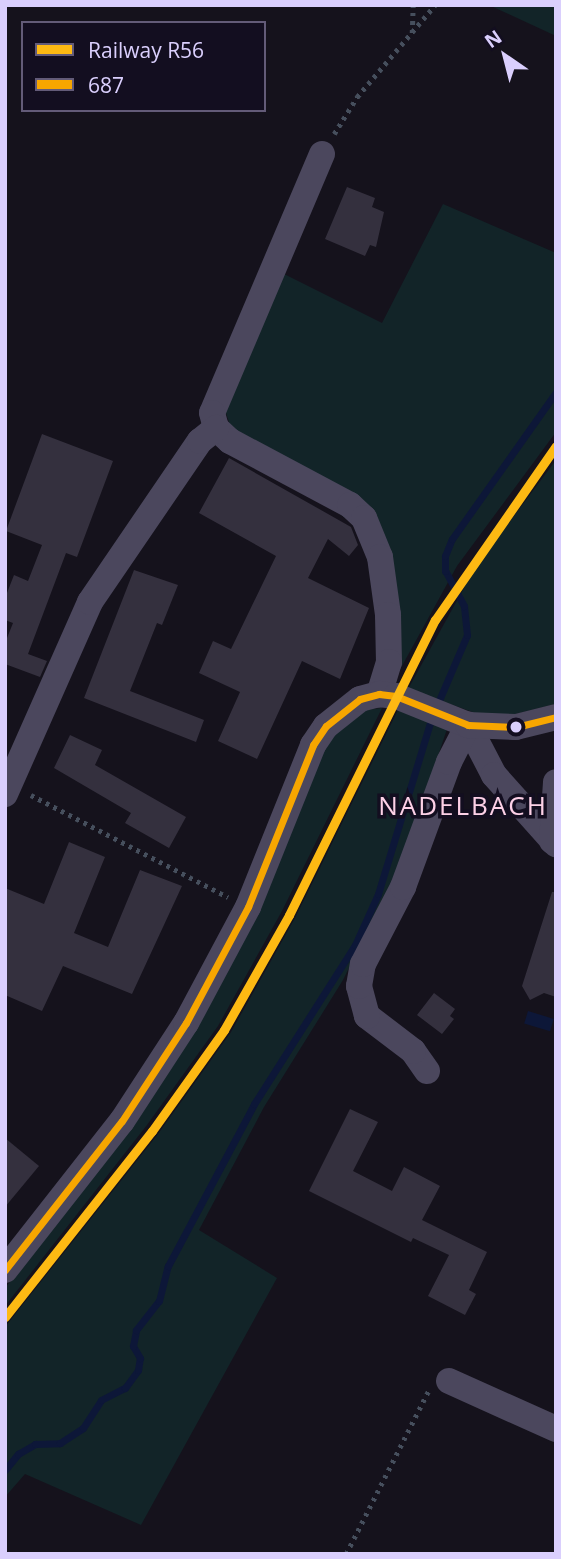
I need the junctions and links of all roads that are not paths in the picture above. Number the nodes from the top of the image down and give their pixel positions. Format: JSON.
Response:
{"nodes":[{"id":1,"x":323,"y":155,"type":"road end"},
{"id":2,"x":216,"y":428,"type":"junction"},
{"id":3,"x":379,"y":694,"type":"junction"},
{"id":4,"x":556,"y":717,"type":"edge"},
{"id":5,"x":462,"y":723,"type":"junction"},
{"id":6,"x":556,"y":782,"type":"edge"},
{"id":7,"x":7,"y":789,"type":"edge"},
{"id":8,"x":554,"y":842,"type":"edge"},
{"id":9,"x":427,"y":1071,"type":"dead end"},
{"id":10,"x":5,"y":1270,"type":"edge"},
{"id":11,"x":449,"y":1381,"type":"road end"},
{"id":12,"x":556,"y":1429,"type":"edge"}],
"edges":[{"from":1,"to":2,"type":"street"},
{"from":2,"to":3,"type":"street"},
{"from":2,"to":7,"type":"street"},
{"from":3,"to":5,"type":"street"},
{"from":3,"to":10,"type":"street"},
{"from":4,"to":5,"type":"street"},
{"from":5,"to":8,"type":"street"},
{"from":5,"to":9,"type":"street"},
{"from":6,"to":8,"type":"street"},
{"from":11,"to":12,"type":"street"}]}
